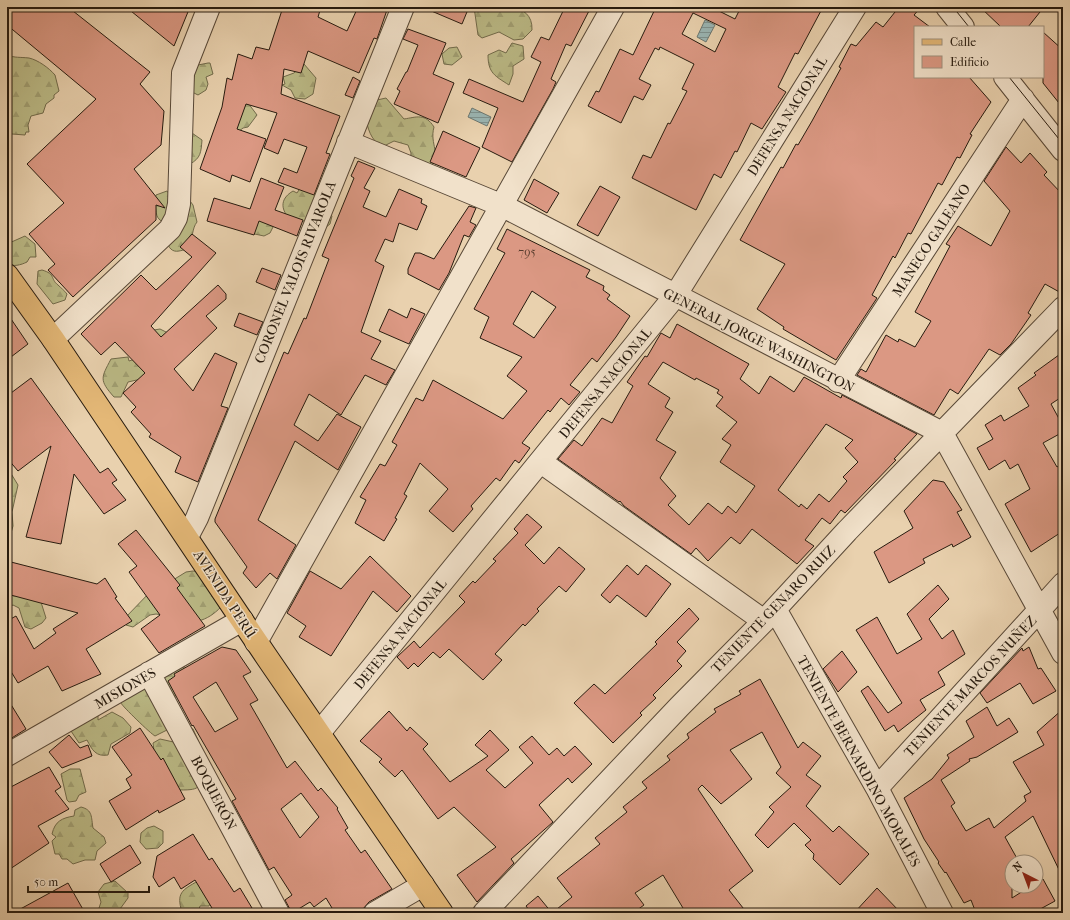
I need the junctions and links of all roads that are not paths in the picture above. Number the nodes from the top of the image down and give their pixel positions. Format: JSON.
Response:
{"nodes":[{"id":1,"x":209,"y":7,"type":"edge"},
{"id":2,"x":403,"y":7,"type":"edge"},
{"id":3,"x":613,"y":7,"type":"edge"},
{"id":4,"x":855,"y":7,"type":"edge"},
{"id":5,"x":946,"y":7,"type":"edge"},
{"id":6,"x":962,"y":26,"type":"edge"},
{"id":7,"x":1005,"y":78,"type":"edge"},
{"id":8,"x":1023,"y":99,"type":"junction"},
{"id":9,"x":348,"y":142,"type":"junction"},
{"id":10,"x":1063,"y":150,"type":"edge"},
{"id":11,"x":502,"y":206,"type":"junction"},
{"id":12,"x":7,"y":275,"type":"edge"},
{"id":13,"x":675,"y":296,"type":"junction"},
{"id":14,"x":1063,"y":308,"type":"edge"},
{"id":15,"x":53,"y":339,"type":"junction"},
{"id":16,"x":838,"y":381,"type":"junction"},
{"id":17,"x":942,"y":433,"type":"junction"},
{"id":18,"x":541,"y":462,"type":"junction"},
{"id":19,"x":187,"y":537,"type":"junction"},
{"id":20,"x":1063,"y":584,"type":"edge"},
{"id":21,"x":1040,"y":610,"type":"junction"},
{"id":22,"x":769,"y":615,"type":"junction"},
{"id":23,"x":242,"y":620,"type":"junction"},
{"id":24,"x":256,"y":642,"type":"junction"},
{"id":25,"x":1063,"y":653,"type":"edge"},
{"id":26,"x":149,"y":674,"type":"junction"},
{"id":27,"x":319,"y":733,"type":"junction"},
{"id":28,"x":7,"y":755,"type":"edge"},
{"id":29,"x":876,"y":788,"type":"junction"},
{"id":30,"x":423,"y":885,"type":"junction"},
{"id":31,"x":278,"y":913,"type":"edge"},
{"id":32,"x":375,"y":913,"type":"edge"},
{"id":33,"x":442,"y":913,"type":"edge"},
{"id":34,"x":484,"y":913,"type":"edge"},
{"id":35,"x":942,"y":913,"type":"edge"}],
"edges":[{"from":1,"to":15,"type":"street"},
{"from":2,"to":9,"type":"street","name":"CORONEL VALOIS RIVAROLA"},
{"from":3,"to":11,"type":"street"},
{"from":4,"to":13,"type":"street","name":"DEFENSA NACIONAL"},
{"from":5,"to":6,"type":"street"},
{"from":7,"to":8,"type":"street"},
{"from":8,"to":10,"type":"street"},
{"from":8,"to":16,"type":"street","name":"MANECO GALEANO"},
{"from":9,"to":11,"type":"street","name":"GENERAL JORGE WASHINGTON"},
{"from":9,"to":19,"type":"street","name":"CORONEL VALOIS RIVAROLA"},
{"from":11,"to":13,"type":"street","name":"GENERAL JORGE WASHINGTON"},
{"from":11,"to":24,"type":"street"},
{"from":12,"to":15,"type":"main road","name":"AVENIDA PERÚ"},
{"from":13,"to":16,"type":"street","name":"GENERAL JORGE WASHINGTON"},
{"from":13,"to":18,"type":"street","name":"DEFENSA NACIONAL"},
{"from":14,"to":17,"type":"street","name":"TENIENTE GENARO RUIZ"},
{"from":15,"to":19,"type":"main road","name":"AVENIDA PERÚ"},
{"from":16,"to":17,"type":"street","name":"GENERAL JORGE WASHINGTON"},
{"from":17,"to":21,"type":"street"},
{"from":17,"to":22,"type":"street","name":"TENIENTE GENARO RUIZ"},
{"from":18,"to":22,"type":"street","name":"TENIENTE BERNARDINO MORALES"},
{"from":18,"to":27,"type":"street","name":"DEFENSA NACIONAL"},
{"from":19,"to":23,"type":"main road","name":"AVENIDA PERÚ"},
{"from":20,"to":21,"type":"street","name":"TENIENTE MARCOS NUÑEZ"},
{"from":21,"to":25,"type":"street"},
{"from":21,"to":29,"type":"street","name":"TENIENTE MARCOS NUÑEZ"},
{"from":22,"to":29,"type":"street","name":"TENIENTE BERNARDINO MORALES"},
{"from":22,"to":34,"type":"street","name":"TENIENTE GENARO RUIZ"},
{"from":23,"to":24,"type":"main road","name":"AVENIDA PERÚ"},
{"from":23,"to":26,"type":"street","name":"MISIONES"},
{"from":24,"to":27,"type":"main road","name":"AVENIDA PERÚ"},
{"from":26,"to":28,"type":"street","name":"MISIONES"},
{"from":26,"to":31,"type":"street","name":"BOQUERÓN"},
{"from":27,"to":30,"type":"main road","name":"AVENIDA PERÚ"},
{"from":29,"to":35,"type":"street","name":"TENIENTE BERNARDINO MORALES"},
{"from":30,"to":32,"type":"street"},
{"from":30,"to":33,"type":"main road","name":"AVENIDA PERÚ"}]}
